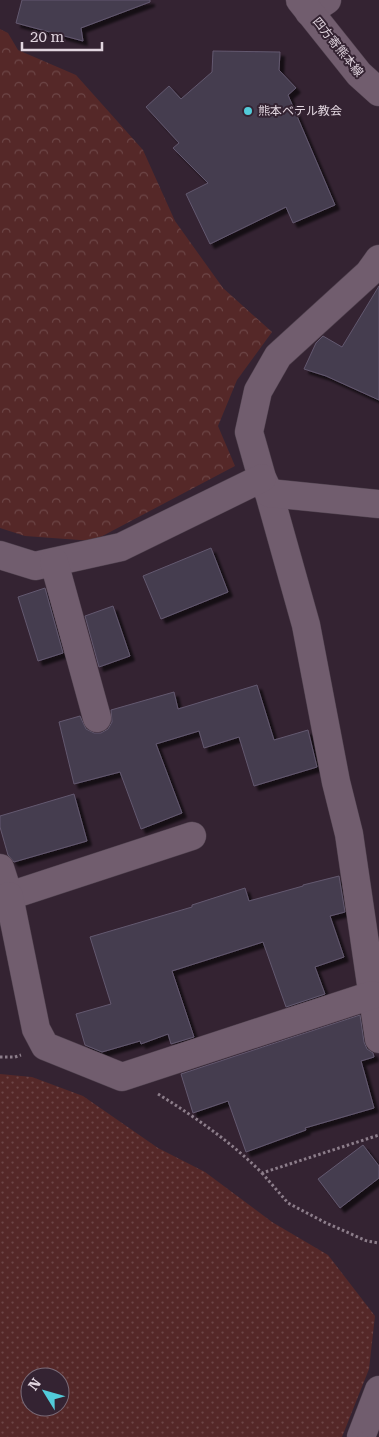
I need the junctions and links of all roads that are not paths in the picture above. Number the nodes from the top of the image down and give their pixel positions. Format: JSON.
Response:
{"nodes":[{"id":1,"x":312,"y":4,"type":"edge"},
{"id":2,"x":379,"y":92,"type":"edge"},
{"id":3,"x":379,"y":259,"type":"edge"},
{"id":4,"x":266,"y":486,"type":"junction"},
{"id":5,"x":379,"y":504,"type":"edge"},
{"id":6,"x":0,"y":555,"type":"edge"},
{"id":7,"x":54,"y":562,"type":"junction"},
{"id":8,"x":97,"y":718,"type":"dead end"},
{"id":9,"x":192,"y":836,"type":"dead end"},
{"id":10,"x":0,"y":868,"type":"edge"},
{"id":11,"x":9,"y":896,"type":"junction"},
{"id":12,"x":372,"y":995,"type":"junction"},
{"id":13,"x":379,"y":1039,"type":"edge"},
{"id":14,"x":379,"y":1390,"type":"edge"},
{"id":15,"x":361,"y":1437,"type":"edge"}],
"edges":[{"from":1,"to":2,"type":"street","name":"四方寄熊本線"},
{"from":3,"to":4,"type":"street"},
{"from":4,"to":5,"type":"street"},
{"from":4,"to":7,"type":"street"},
{"from":4,"to":12,"type":"street"},
{"from":6,"to":7,"type":"street"},
{"from":7,"to":8,"type":"street"},
{"from":9,"to":11,"type":"street"},
{"from":10,"to":11,"type":"street"},
{"from":11,"to":12,"type":"street"},
{"from":12,"to":13,"type":"street"},
{"from":14,"to":15,"type":"street"}]}
